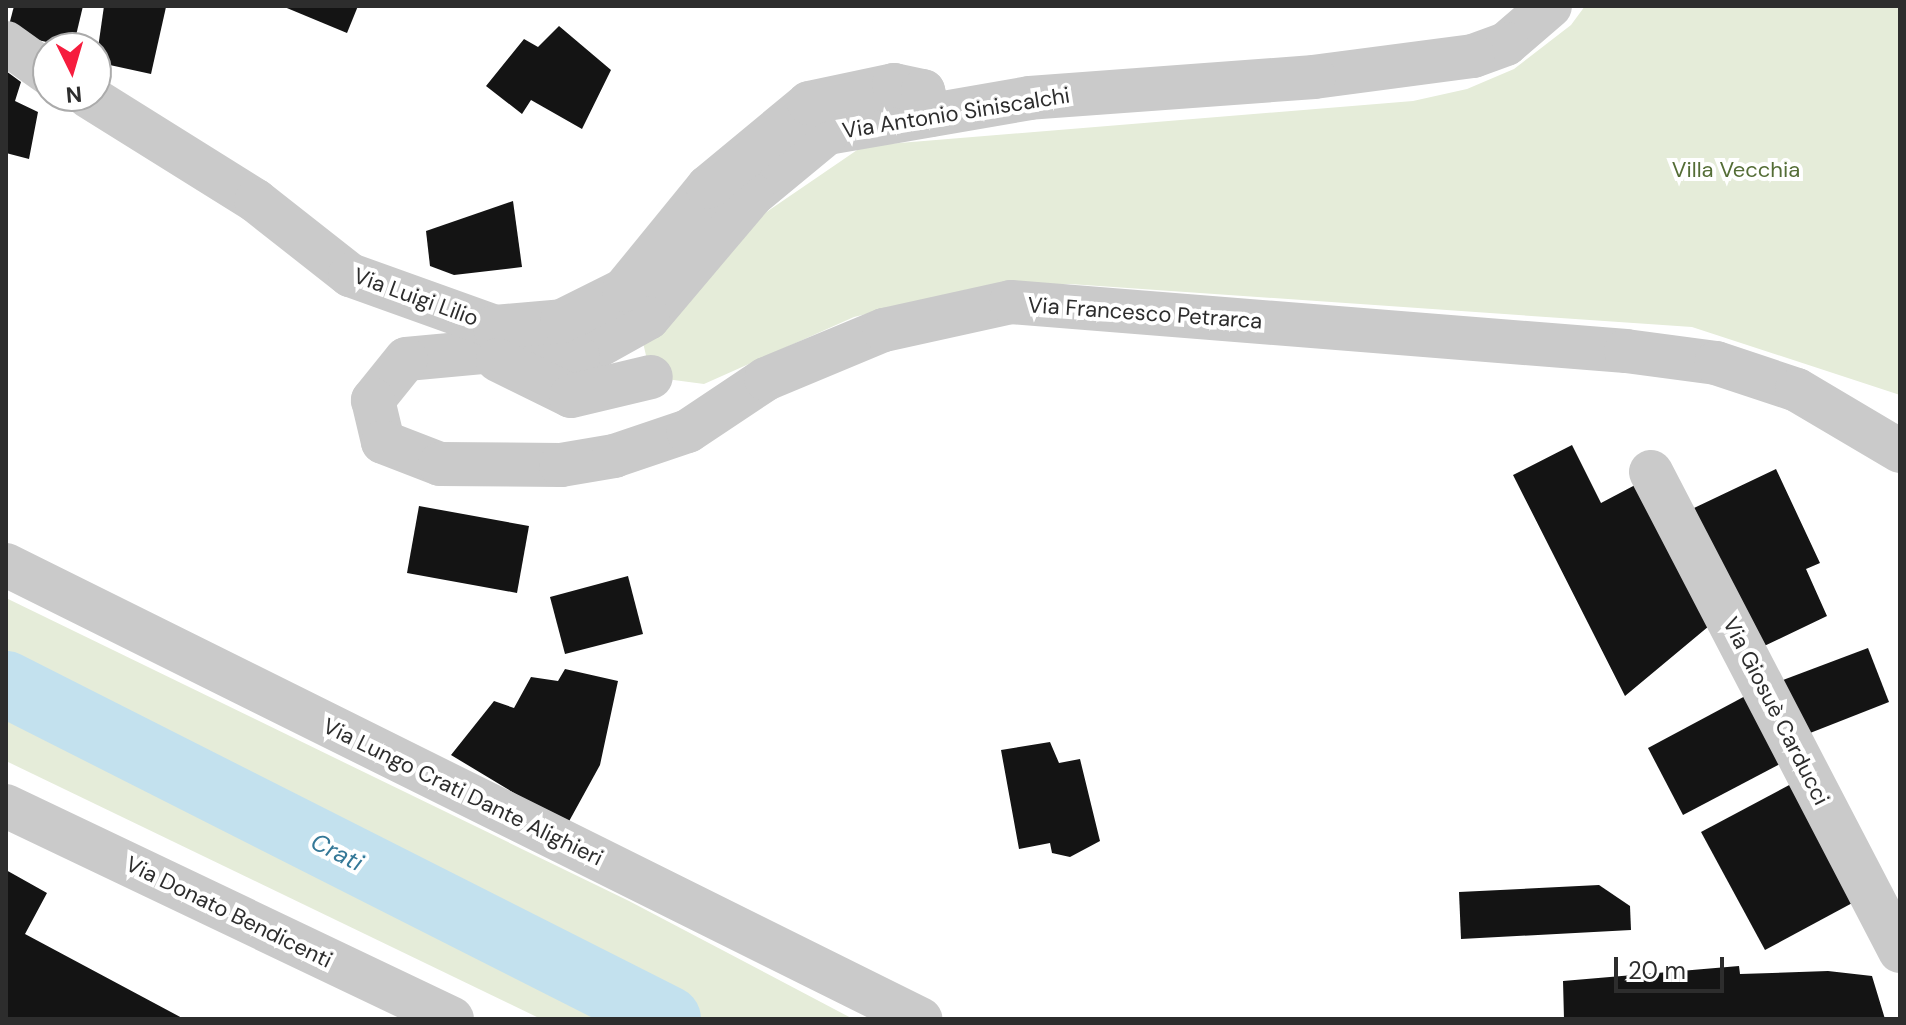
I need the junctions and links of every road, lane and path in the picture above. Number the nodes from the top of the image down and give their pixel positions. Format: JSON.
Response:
{"nodes":[{"id":1,"x":1550,"y":6,"type":"edge"},
{"id":2,"x":6,"y":43,"type":"edge"},
{"id":3,"x":32,"y":62,"type":"edge"},
{"id":4,"x":112,"y":111,"type":"edge"},
{"id":5,"x":930,"y":115,"type":"junction"},
{"id":6,"x":482,"y":352,"type":"junction"},
{"id":7,"x":651,"y":377,"type":"dead end"},
{"id":8,"x":1900,"y":451,"type":"edge"},
{"id":9,"x":1651,"y":472,"type":"dead end"},
{"id":10,"x":6,"y":565,"type":"edge"},
{"id":11,"x":6,"y":806,"type":"edge"},
{"id":12,"x":1900,"y":951,"type":"edge"},
{"id":13,"x":452,"y":1019,"type":"edge"},
{"id":14,"x":920,"y":1019,"type":"edge"}],
"edges":[{"from":1,"to":5,"type":"street","name":"Via Antonio Siniscalchi"},
{"from":2,"to":3,"type":"street"},
{"from":4,"to":5,"type":"street","name":"Via Luigi Lilio"},
{"from":5,"to":6,"type":"street","name":"Via Antonio Siniscalchi"},
{"from":6,"to":7,"type":"street"},
{"from":6,"to":8,"type":"street","name":"Via Francesco Petrarca"},
{"from":9,"to":12,"type":"street","name":"Via Giosuè Carducci"},
{"from":10,"to":14,"type":"street","name":"Via Lungo Crati Dante Alighieri"},
{"from":11,"to":13,"type":"street","name":"Via Donato Bendicenti"}]}
